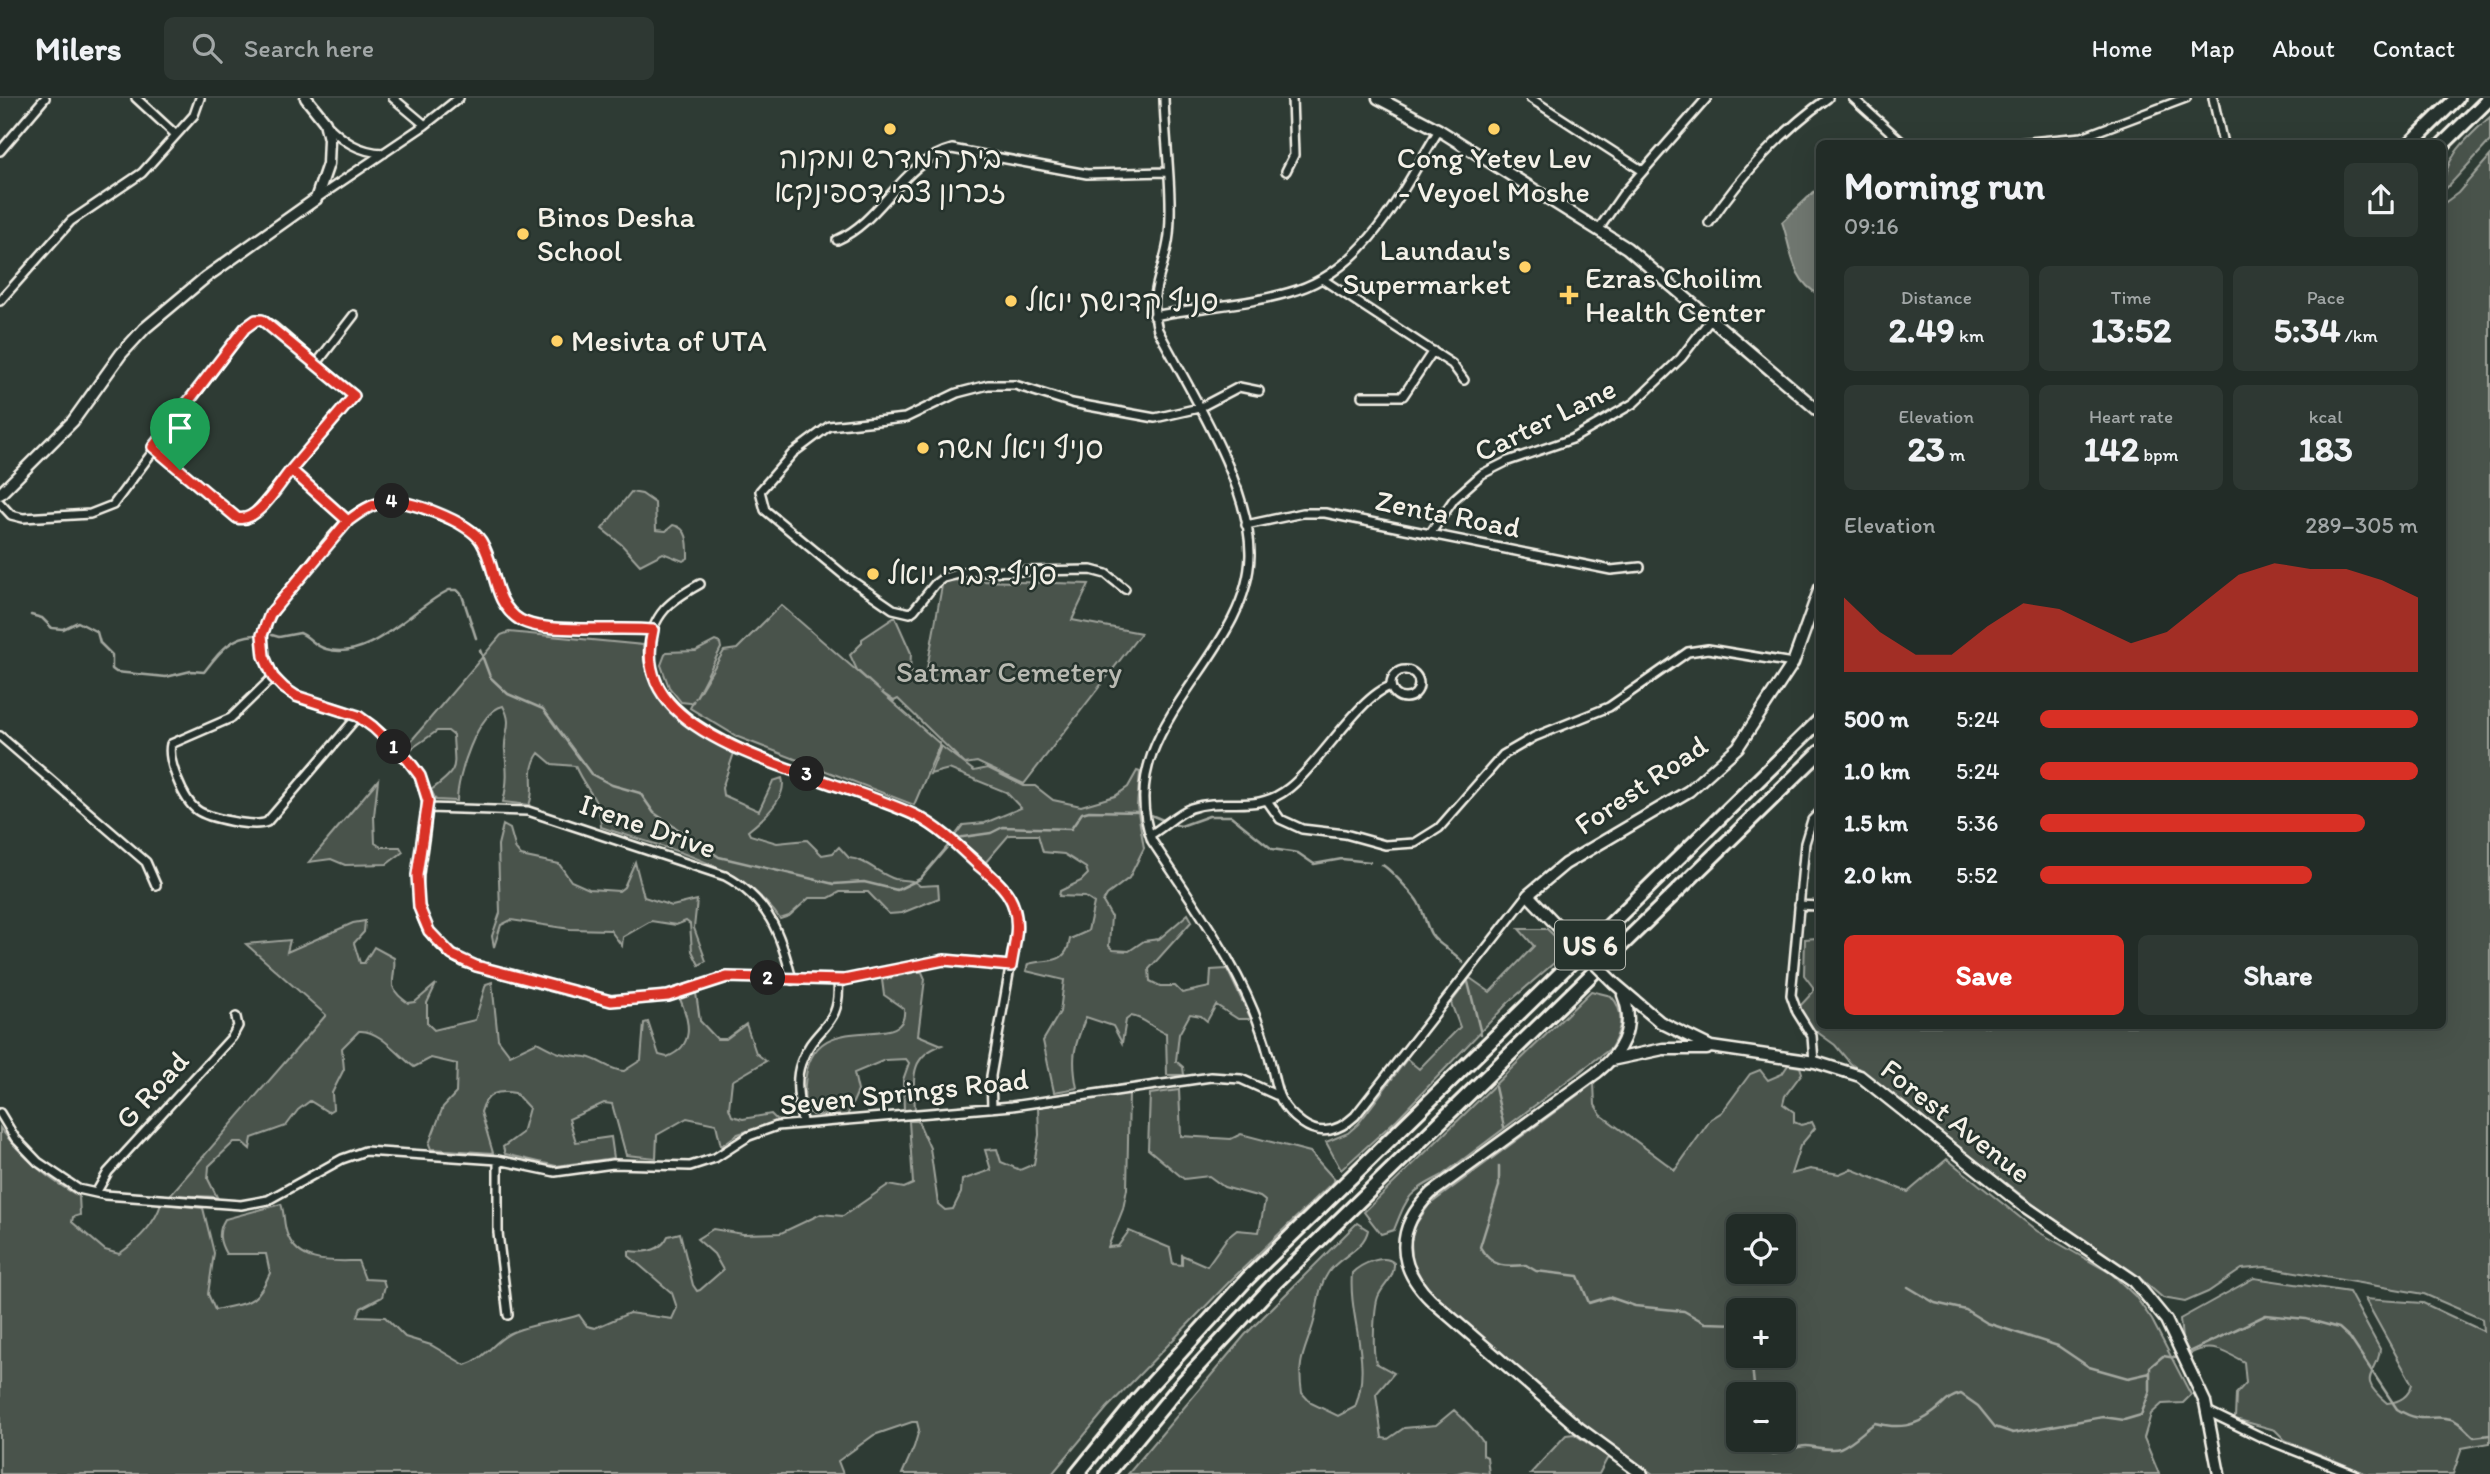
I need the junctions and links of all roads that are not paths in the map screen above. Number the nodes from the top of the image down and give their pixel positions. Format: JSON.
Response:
{"nodes":[{"id":1,"x":45,"y":98,"type":"edge"},
{"id":2,"x":136,"y":98,"type":"edge"},
{"id":3,"x":200,"y":98,"type":"edge"},
{"id":4,"x":306,"y":98,"type":"edge"},
{"id":5,"x":393,"y":98,"type":"edge"},
{"id":6,"x":459,"y":98,"type":"edge"},
{"id":7,"x":1164,"y":98,"type":"edge"},
{"id":8,"x":1292,"y":98,"type":"edge"},
{"id":9,"x":1378,"y":98,"type":"edge"},
{"id":10,"x":1707,"y":98,"type":"edge"},
{"id":11,"x":1828,"y":98,"type":"edge"},
{"id":12,"x":1853,"y":98,"type":"edge"},
{"id":13,"x":2186,"y":98,"type":"edge"},
{"id":14,"x":2213,"y":98,"type":"edge"},
{"id":15,"x":2457,"y":98,"type":"edge"},
{"id":16,"x":2490,"y":98,"type":"edge"},
{"id":17,"x":1533,"y":99,"type":"edge"},
{"id":18,"x":325,"y":122,"type":"junction"},
{"id":19,"x":425,"y":125,"type":"junction"},
{"id":20,"x":1439,"y":130,"type":"junction"},
{"id":21,"x":175,"y":134,"type":"junction"},
{"id":22,"x":1900,"y":140,"type":"edge"},
{"id":23,"x":2051,"y":140,"type":"edge"},
{"id":24,"x":2222,"y":140,"type":"edge"},
{"id":25,"x":2414,"y":140,"type":"edge"},
{"id":26,"x":2446,"y":141,"type":"edge"},
{"id":27,"x":0,"y":150,"type":"edge"},
{"id":28,"x":384,"y":153,"type":"junction"},
{"id":29,"x":1643,"y":171,"type":"junction"},
{"id":30,"x":1166,"y":172,"type":"junction"},
{"id":31,"x":1286,"y":172,"type":"dead end"},
{"id":32,"x":316,"y":199,"type":"junction"},
{"id":33,"x":1709,"y":223,"type":"dead end"},
{"id":34,"x":1598,"y":230,"type":"junction"},
{"id":35,"x":837,"y":240,"type":"dead end"},
{"id":36,"x":1322,"y":279,"type":"junction"},
{"id":37,"x":0,"y":301,"type":"edge"},
{"id":38,"x":355,"y":315,"type":"dead end"},
{"id":39,"x":1154,"y":316,"type":"junction"},
{"id":40,"x":1711,"y":319,"type":"junction"},
{"id":41,"x":1433,"y":351,"type":"junction"},
{"id":42,"x":317,"y":363,"type":"junction"},
{"id":43,"x":1464,"y":380,"type":"dead end"},
{"id":44,"x":1259,"y":391,"type":"dead end"},
{"id":45,"x":1362,"y":396,"type":"dead end"},
{"id":46,"x":1199,"y":408,"type":"junction"},
{"id":47,"x":1816,"y":409,"type":"edge"},
{"id":48,"x":153,"y":447,"type":"junction"},
{"id":49,"x":291,"y":470,"type":"junction"},
{"id":50,"x":0,"y":494,"type":"edge"},
{"id":51,"x":0,"y":503,"type":"edge"},
{"id":52,"x":348,"y":521,"type":"junction"},
{"id":53,"x":1246,"y":525,"type":"junction"},
{"id":54,"x":1430,"y":534,"type":"junction"},
{"id":55,"x":1640,"y":567,"type":"dead end"},
{"id":56,"x":700,"y":584,"type":"dead end"},
{"id":57,"x":1125,"y":589,"type":"dead end"},
{"id":58,"x":1816,"y":599,"type":"edge"},
{"id":59,"x":653,"y":630,"type":"junction"},
{"id":60,"x":1793,"y":663,"type":"junction"},
{"id":61,"x":273,"y":677,"type":"junction"},
{"id":62,"x":1391,"y":686,"type":"dead end"},
{"id":63,"x":358,"y":716,"type":"junction"},
{"id":64,"x":1816,"y":724,"type":"edge"},
{"id":65,"x":0,"y":736,"type":"edge"},
{"id":66,"x":1816,"y":756,"type":"edge"},
{"id":67,"x":1268,"y":802,"type":"junction"},
{"id":68,"x":428,"y":808,"type":"junction"},
{"id":69,"x":1816,"y":816,"type":"edge"},
{"id":70,"x":1150,"y":835,"type":"junction"},
{"id":71,"x":156,"y":885,"type":"dead end"},
{"id":72,"x":1528,"y":895,"type":"junction"},
{"id":73,"x":1799,"y":905,"type":"junction"},
{"id":74,"x":1816,"y":906,"type":"edge"},
{"id":75,"x":1011,"y":966,"type":"junction"},
{"id":76,"x":792,"y":980,"type":"junction"},
{"id":77,"x":838,"y":981,"type":"junction"},
{"id":78,"x":1622,"y":993,"type":"junction"},
{"id":79,"x":236,"y":1017,"type":"dead end"},
{"id":80,"x":1721,"y":1050,"type":"junction"},
{"id":81,"x":1611,"y":1060,"type":"junction"},
{"id":82,"x":1814,"y":1062,"type":"junction"},
{"id":83,"x":1277,"y":1095,"type":"junction"},
{"id":84,"x":992,"y":1108,"type":"junction"},
{"id":85,"x":0,"y":1112,"type":"edge"},
{"id":86,"x":802,"y":1124,"type":"junction"},
{"id":87,"x":498,"y":1160,"type":"junction"},
{"id":88,"x":96,"y":1193,"type":"junction"},
{"id":89,"x":508,"y":1315,"type":"dead end"},
{"id":90,"x":2207,"y":1411,"type":"junction"},
{"id":91,"x":1077,"y":1474,"type":"edge"},
{"id":92,"x":1109,"y":1474,"type":"edge"},
{"id":93,"x":1642,"y":1474,"type":"edge"},
{"id":94,"x":2220,"y":1474,"type":"edge"},
{"id":95,"x":2354,"y":1474,"type":"edge"}],
"edges":[{"from":1,"to":27,"type":"street"},
{"from":2,"to":21,"type":"street"},
{"from":3,"to":21,"type":"street"},
{"from":4,"to":18,"type":"street"},
{"from":5,"to":19,"type":"street"},
{"from":6,"to":19,"type":"street"},
{"from":7,"to":30,"type":"street"},
{"from":8,"to":31,"type":"street"},
{"from":9,"to":20,"type":"street"},
{"from":10,"to":29,"type":"street"},
{"from":11,"to":33,"type":"street"},
{"from":12,"to":22,"type":"street"},
{"from":13,"to":23,"type":"street"},
{"from":14,"to":24,"type":"street"},
{"from":15,"to":25,"type":"highway"},
{"from":16,"to":26,"type":"highway"},
{"from":17,"to":29,"type":"street"},
{"from":18,"to":28,"type":"street"},
{"from":18,"to":32,"type":"street"},
{"from":19,"to":28,"type":"street"},
{"from":20,"to":34,"type":"street"},
{"from":20,"to":36,"type":"street"},
{"from":21,"to":37,"type":"street"},
{"from":28,"to":32,"type":"street"},
{"from":29,"to":34,"type":"street"},
{"from":30,"to":35,"type":"street"},
{"from":30,"to":39,"type":"street"},
{"from":32,"to":50,"type":"street"},
{"from":34,"to":40,"type":"street"},
{"from":36,"to":39,"type":"street"},
{"from":36,"to":41,"type":"street"},
{"from":38,"to":42,"type":"street"},
{"from":39,"to":46,"type":"street"},
{"from":40,"to":47,"type":"street"},
{"from":40,"to":54,"type":"street","name":"Carter Lane"},
{"from":41,"to":43,"type":"street"},
{"from":41,"to":45,"type":"street"},
{"from":42,"to":48,"type":"street"},
{"from":42,"to":49,"type":"street"},
{"from":44,"to":46,"type":"street"},
{"from":46,"to":53,"type":"street"},
{"from":46,"to":57,"type":"street"},
{"from":48,"to":49,"type":"street"},
{"from":48,"to":51,"type":"street"},
{"from":49,"to":52,"type":"street"},
{"from":52,"to":59,"type":"street"},
{"from":52,"to":61,"type":"street"},
{"from":53,"to":54,"type":"street","name":"Zenta Road"},
{"from":53,"to":70,"type":"street"},
{"from":54,"to":55,"type":"street","name":"Zenta Road"},
{"from":56,"to":59,"type":"street"},
{"from":58,"to":60,"type":"street","name":"Forest Road"},
{"from":59,"to":75,"type":"street"},
{"from":60,"to":67,"type":"street"},
{"from":60,"to":72,"type":"street","name":"Forest Road"},
{"from":61,"to":63,"type":"street"},
{"from":61,"to":63,"type":"street"},
{"from":62,"to":67,"type":"street"},
{"from":63,"to":68,"type":"street"},
{"from":64,"to":91,"type":"highway","number":"US 6"},
{"from":65,"to":71,"type":"street"},
{"from":66,"to":92,"type":"highway","number":"US 6"},
{"from":67,"to":70,"type":"street"},
{"from":68,"to":76,"type":"street","name":"Irene Drive"},
{"from":68,"to":76,"type":"street"},
{"from":69,"to":73,"type":"street"},
{"from":70,"to":83,"type":"street"},
{"from":72,"to":78,"type":"street","name":"Forest Avenue","bridge":true},
{"from":72,"to":83,"type":"street"},
{"from":73,"to":74,"type":"street"},
{"from":73,"to":82,"type":"street"},
{"from":75,"to":77,"type":"street"},
{"from":75,"to":84,"type":"street"},
{"from":76,"to":77,"type":"street"},
{"from":77,"to":86,"type":"street"},
{"from":78,"to":80,"type":"street","name":"Forest Avenue"},
{"from":78,"to":81,"type":"street"},
{"from":79,"to":88,"type":"street","name":"G Road"},
{"from":80,"to":81,"type":"street"},
{"from":80,"to":82,"type":"street","name":"Forest Avenue"},
{"from":81,"to":93,"type":"street"},
{"from":82,"to":90,"type":"street","name":"Forest Avenue"},
{"from":83,"to":84,"type":"street","name":"Seven Springs Road"},
{"from":84,"to":86,"type":"street","name":"Seven Springs Road"},
{"from":85,"to":88,"type":"street","name":"Seven Springs Road"},
{"from":86,"to":87,"type":"street","name":"Seven Springs Road"},
{"from":87,"to":88,"type":"street","name":"Seven Springs Road"},
{"from":87,"to":89,"type":"street"},
{"from":90,"to":94,"type":"street","name":"Forest Avenue"},
{"from":90,"to":95,"type":"street"}]}
